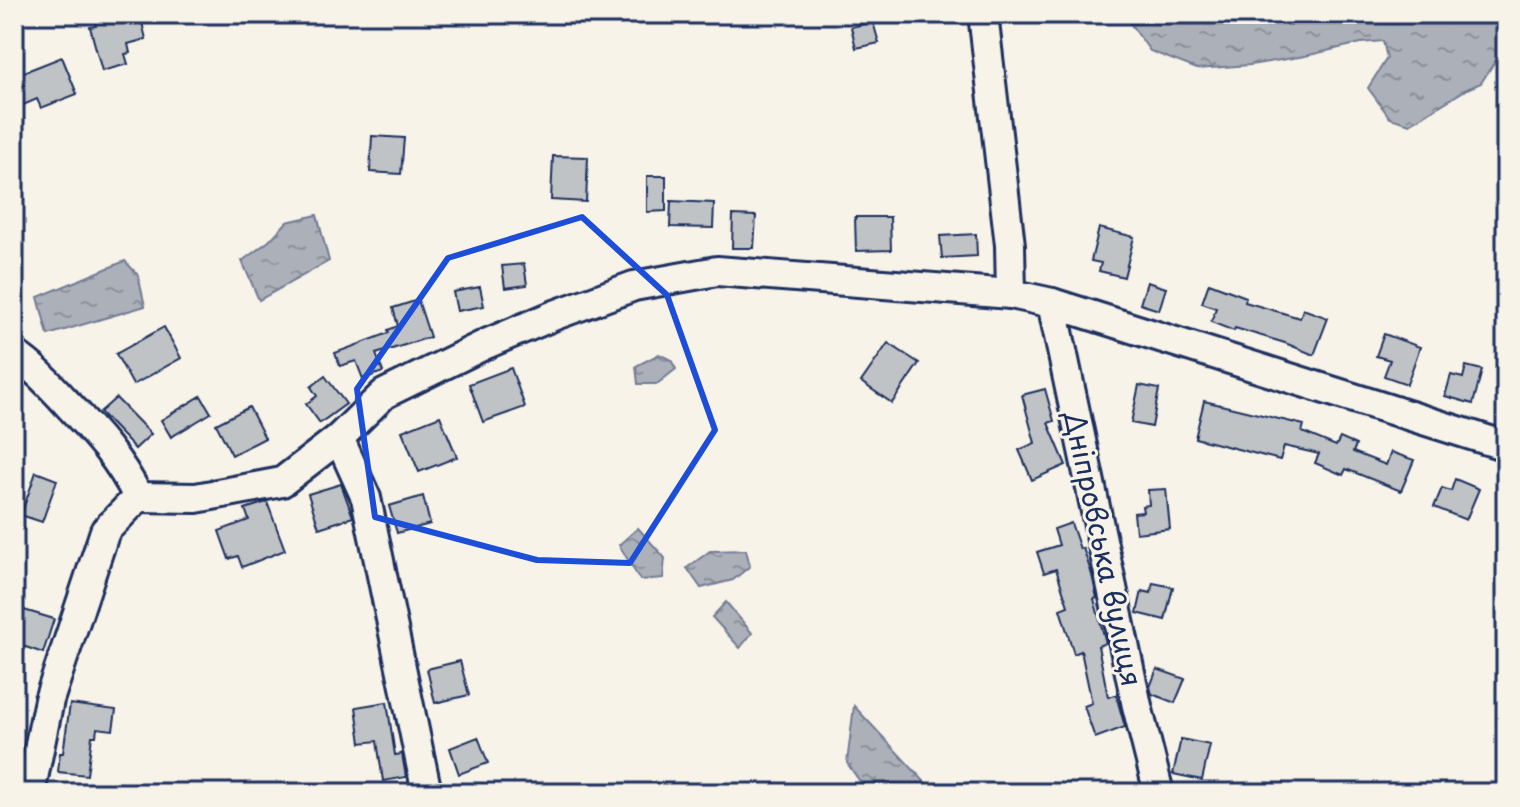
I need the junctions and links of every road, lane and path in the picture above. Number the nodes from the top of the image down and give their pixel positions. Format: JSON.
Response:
{"nodes":[{"id":1,"x":983,"y":14,"type":"edge"},
{"id":2,"x":1011,"y":294,"type":"junction"},
{"id":3,"x":1052,"y":303,"type":"junction"},
{"id":4,"x":14,"y":354,"type":"edge"},
{"id":5,"x":339,"y":438,"type":"junction"},
{"id":6,"x":1506,"y":446,"type":"edge"},
{"id":7,"x":138,"y":497,"type":"junction"},
{"id":8,"x":30,"y":793,"type":"edge"},
{"id":9,"x":427,"y":793,"type":"edge"},
{"id":10,"x":1159,"y":793,"type":"edge"}],
"edges":[{"from":1,"to":2,"type":"street"},
{"from":2,"to":3,"type":"street"},
{"from":2,"to":5,"type":"street"},
{"from":3,"to":6,"type":"street"},
{"from":3,"to":10,"type":"street","name":"Дніпровська вулиця"},
{"from":4,"to":7,"type":"street"},
{"from":5,"to":7,"type":"street"},
{"from":5,"to":9,"type":"street"},
{"from":7,"to":8,"type":"street"}]}
